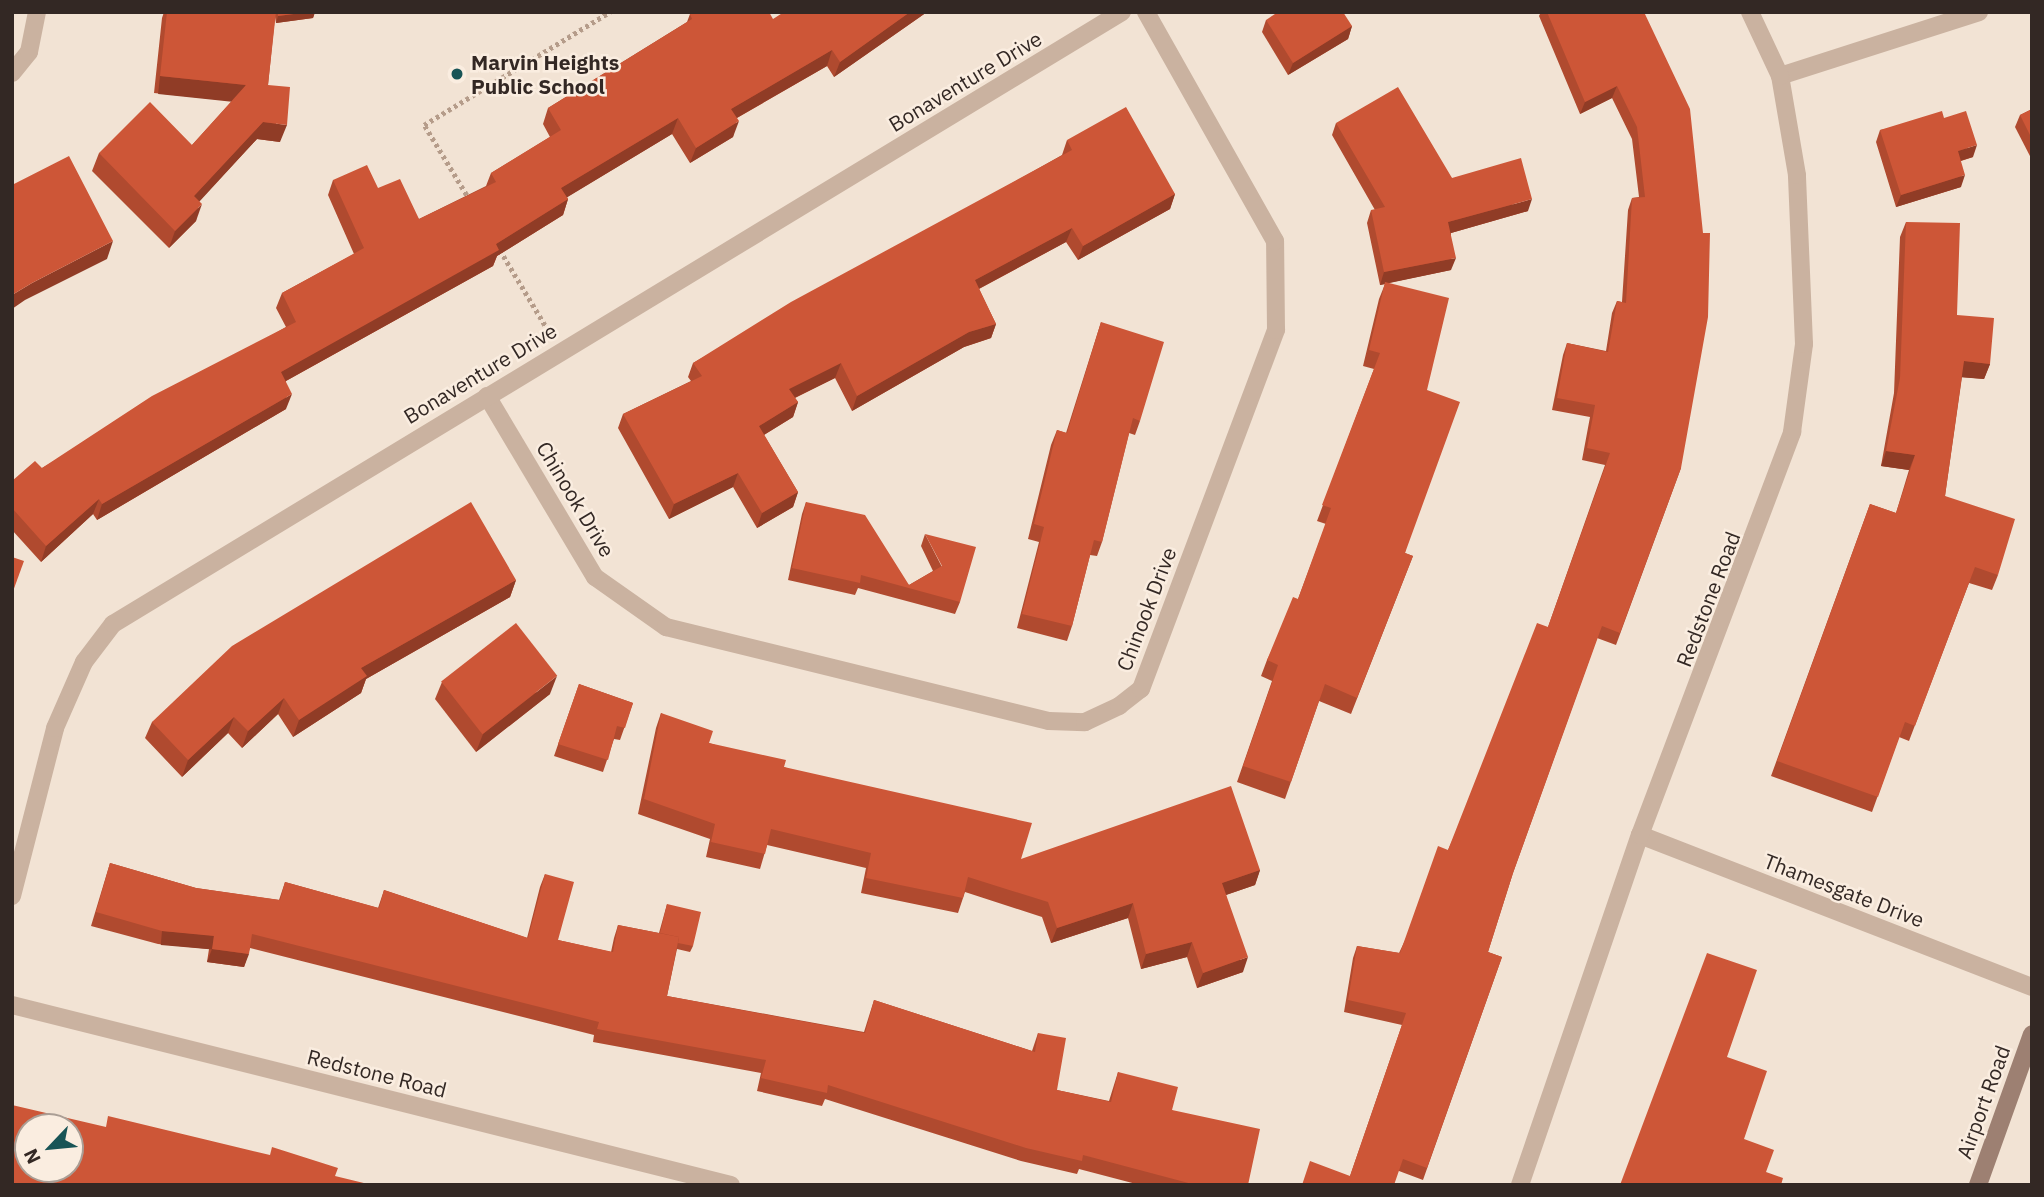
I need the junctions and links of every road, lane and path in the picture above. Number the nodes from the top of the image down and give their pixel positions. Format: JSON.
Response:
{"nodes":[{"id":1,"x":37,"y":12,"type":"edge"},
{"id":2,"x":610,"y":12,"type":"edge"},
{"id":3,"x":1122,"y":12,"type":"edge"},
{"id":4,"x":1146,"y":12,"type":"edge"},
{"id":5,"x":1750,"y":12,"type":"edge"},
{"id":6,"x":1979,"y":12,"type":"edge"},
{"id":7,"x":12,"y":73,"type":"edge"},
{"id":8,"x":1780,"y":76,"type":"junction"},
{"id":9,"x":474,"y":207,"type":"edge"},
{"id":10,"x":495,"y":242,"type":"edge"},
{"id":11,"x":561,"y":352,"type":"junction"},
{"id":12,"x":487,"y":396,"type":"junction"},
{"id":13,"x":1640,"y":835,"type":"junction"},
{"id":14,"x":12,"y":896,"type":"edge"},
{"id":15,"x":2032,"y":987,"type":"edge"},
{"id":16,"x":12,"y":1005,"type":"edge"},
{"id":17,"x":2032,"y":1034,"type":"edge"},
{"id":18,"x":731,"y":1185,"type":"edge"},
{"id":19,"x":1520,"y":1185,"type":"edge"},
{"id":20,"x":1978,"y":1185,"type":"edge"}],
"edges":[{"from":1,"to":7,"type":"street"},
{"from":2,"to":9,"type":"path"},
{"from":3,"to":11,"type":"street","name":"Bonaventure Drive"},
{"from":4,"to":12,"type":"street","name":"Chinook Drive"},
{"from":5,"to":8,"type":"street","name":"Redstone Road"},
{"from":6,"to":8,"type":"street"},
{"from":8,"to":13,"type":"street","name":"Redstone Road"},
{"from":10,"to":11,"type":"path"},
{"from":11,"to":12,"type":"street","name":"Bonaventure Drive"},
{"from":12,"to":14,"type":"street","name":"Bonaventure Drive"},
{"from":13,"to":15,"type":"street","name":"Thamesgate Drive"},
{"from":13,"to":19,"type":"street","name":"Redstone Road"},
{"from":16,"to":18,"type":"street","name":"Redstone Road"},
{"from":17,"to":20,"type":"main road","name":"Airport Road"}]}
